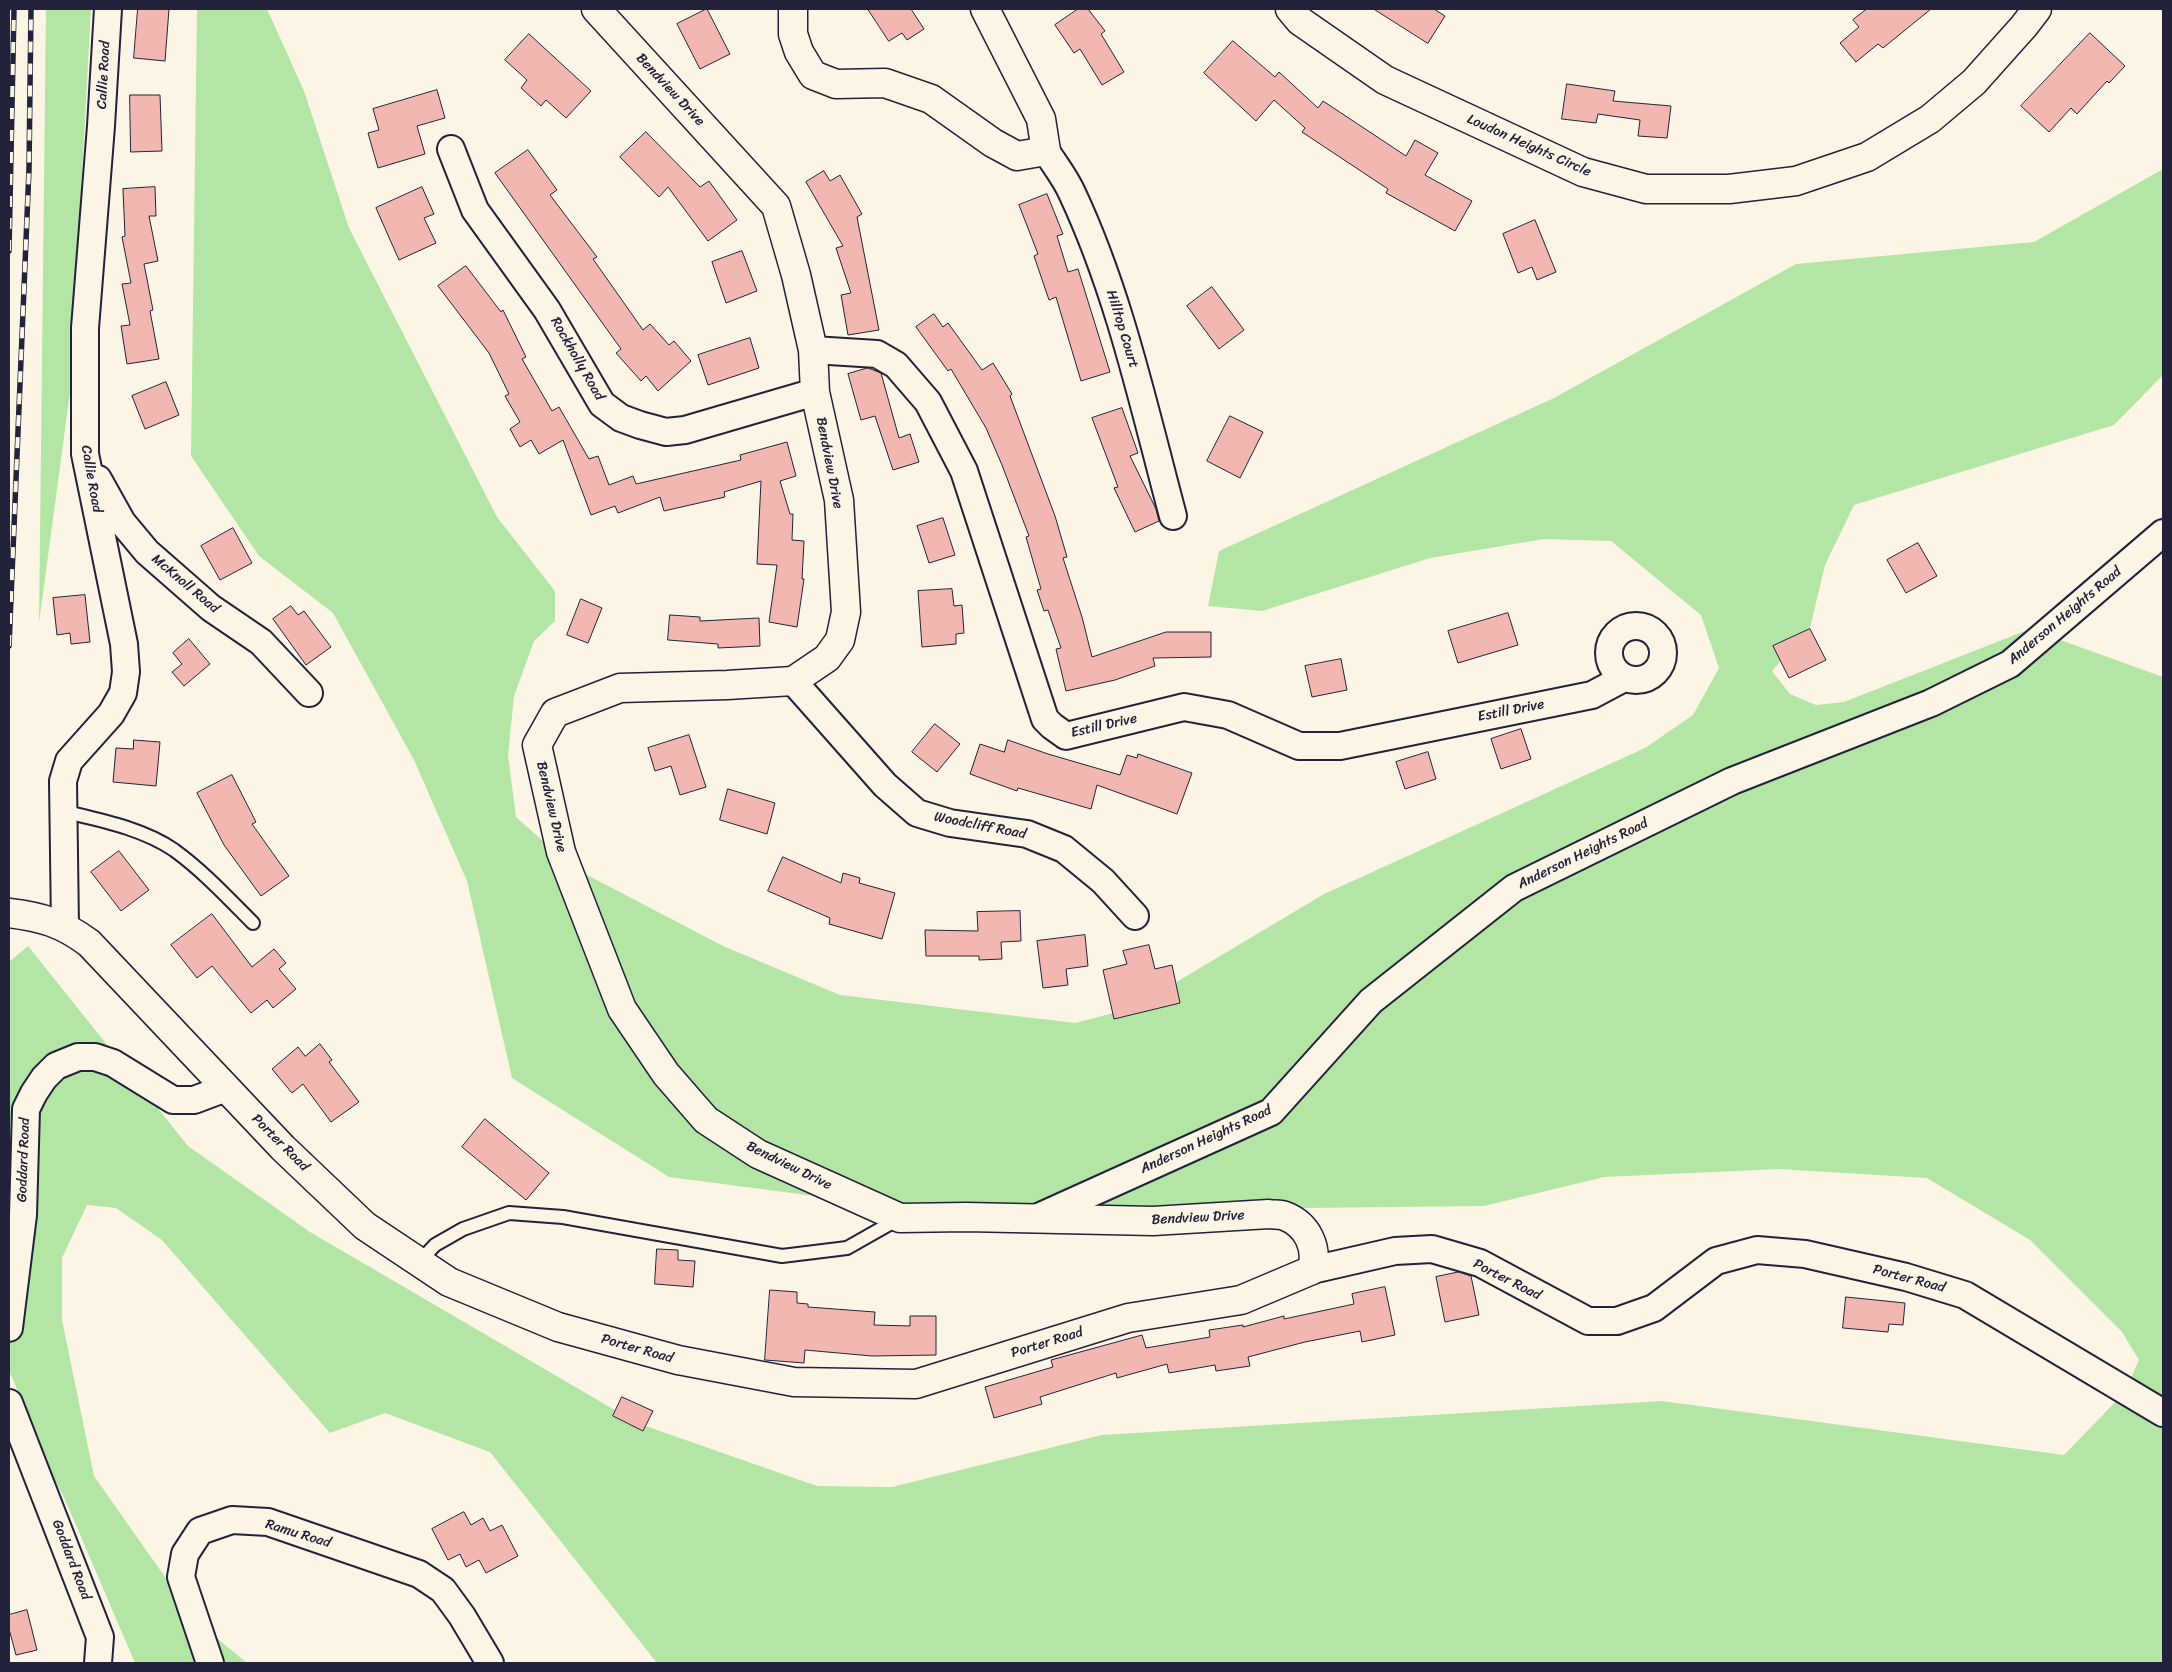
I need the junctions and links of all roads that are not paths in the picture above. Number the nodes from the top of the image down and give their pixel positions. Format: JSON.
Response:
{"nodes":[{"id":1,"x":108,"y":9,"type":"edge"},
{"id":2,"x":596,"y":9,"type":"edge"},
{"id":3,"x":793,"y":9,"type":"edge"},
{"id":4,"x":985,"y":9,"type":"edge"},
{"id":5,"x":1290,"y":9,"type":"edge"},
{"id":6,"x":2037,"y":9,"type":"edge"},
{"id":7,"x":451,"y":149,"type":"dead end"},
{"id":8,"x":1046,"y":151,"type":"junction"},
{"id":9,"x":813,"y":350,"type":"junction"},
{"id":10,"x":815,"y":392,"type":"junction"},
{"id":11,"x":85,"y":454,"type":"junction"},
{"id":12,"x":1173,"y":516,"type":"dead end"},
{"id":13,"x":2163,"y":533,"type":"edge"},
{"id":14,"x":1624,"y":678,"type":"dead end"},
{"id":15,"x":794,"y":681,"type":"junction"},
{"id":16,"x":309,"y":693,"type":"dead end"},
{"id":17,"x":62,"y":811,"type":"junction"},
{"id":18,"x":9,"y":913,"type":"edge"},
{"id":19,"x":1135,"y":916,"type":"dead end"},
{"id":20,"x":253,"y":923,"type":"dead end"},
{"id":21,"x":65,"y":927,"type":"junction"},
{"id":22,"x":226,"y":1088,"type":"junction"},
{"id":23,"x":900,"y":1218,"type":"junction"},
{"id":24,"x":1034,"y":1219,"type":"junction"},
{"id":25,"x":419,"y":1262,"type":"junction"},
{"id":26,"x":1312,"y":1270,"type":"junction"},
{"id":27,"x":9,"y":1328,"type":"edge"},
{"id":28,"x":9,"y":1403,"type":"edge"},
{"id":29,"x":2163,"y":1412,"type":"edge"},
{"id":30,"x":98,"y":1663,"type":"edge"},
{"id":31,"x":210,"y":1663,"type":"edge"},
{"id":32,"x":490,"y":1663,"type":"edge"}],
"edges":[{"from":1,"to":11,"type":"street","name":"Callie Road"},
{"from":2,"to":9,"type":"street","name":"Bendview Drive"},
{"from":3,"to":8,"type":"street"},
{"from":4,"to":8,"type":"street"},
{"from":5,"to":6,"type":"street","name":"Loudon Heights Circle"},
{"from":7,"to":10,"type":"street","name":"Rockholly Road"},
{"from":8,"to":12,"type":"street","name":"Hilltop Court"},
{"from":9,"to":10,"type":"street","name":"Bendview Drive"},
{"from":9,"to":14,"type":"street","name":"Estill Drive"},
{"from":10,"to":15,"type":"street","name":"Bendview Drive"},
{"from":11,"to":16,"type":"street","name":"McKnoll Road"},
{"from":11,"to":17,"type":"street","name":"Callie Road"},
{"from":13,"to":24,"type":"street","name":"Anderson Heights Road"},
{"from":15,"to":19,"type":"street","name":"Woodcliff Road"},
{"from":15,"to":23,"type":"street","name":"Bendview Drive"},
{"from":17,"to":20,"type":"lane"},
{"from":17,"to":21,"type":"street","name":"Callie Road"},
{"from":18,"to":21,"type":"street","name":"Porter Road"},
{"from":21,"to":22,"type":"street","name":"Porter Road"},
{"from":22,"to":25,"type":"street","name":"Porter Road"},
{"from":22,"to":27,"type":"street","name":"Goddard Road"},
{"from":23,"to":24,"type":"street","name":"Bendview Drive"},
{"from":23,"to":25,"type":"lane"},
{"from":24,"to":26,"type":"street","name":"Bendview Drive"},
{"from":25,"to":26,"type":"street","name":"Porter Road"},
{"from":26,"to":29,"type":"street","name":"Porter Road"},
{"from":28,"to":30,"type":"street","name":"Goddard Road"},
{"from":31,"to":32,"type":"street","name":"Ramu Road"}]}
